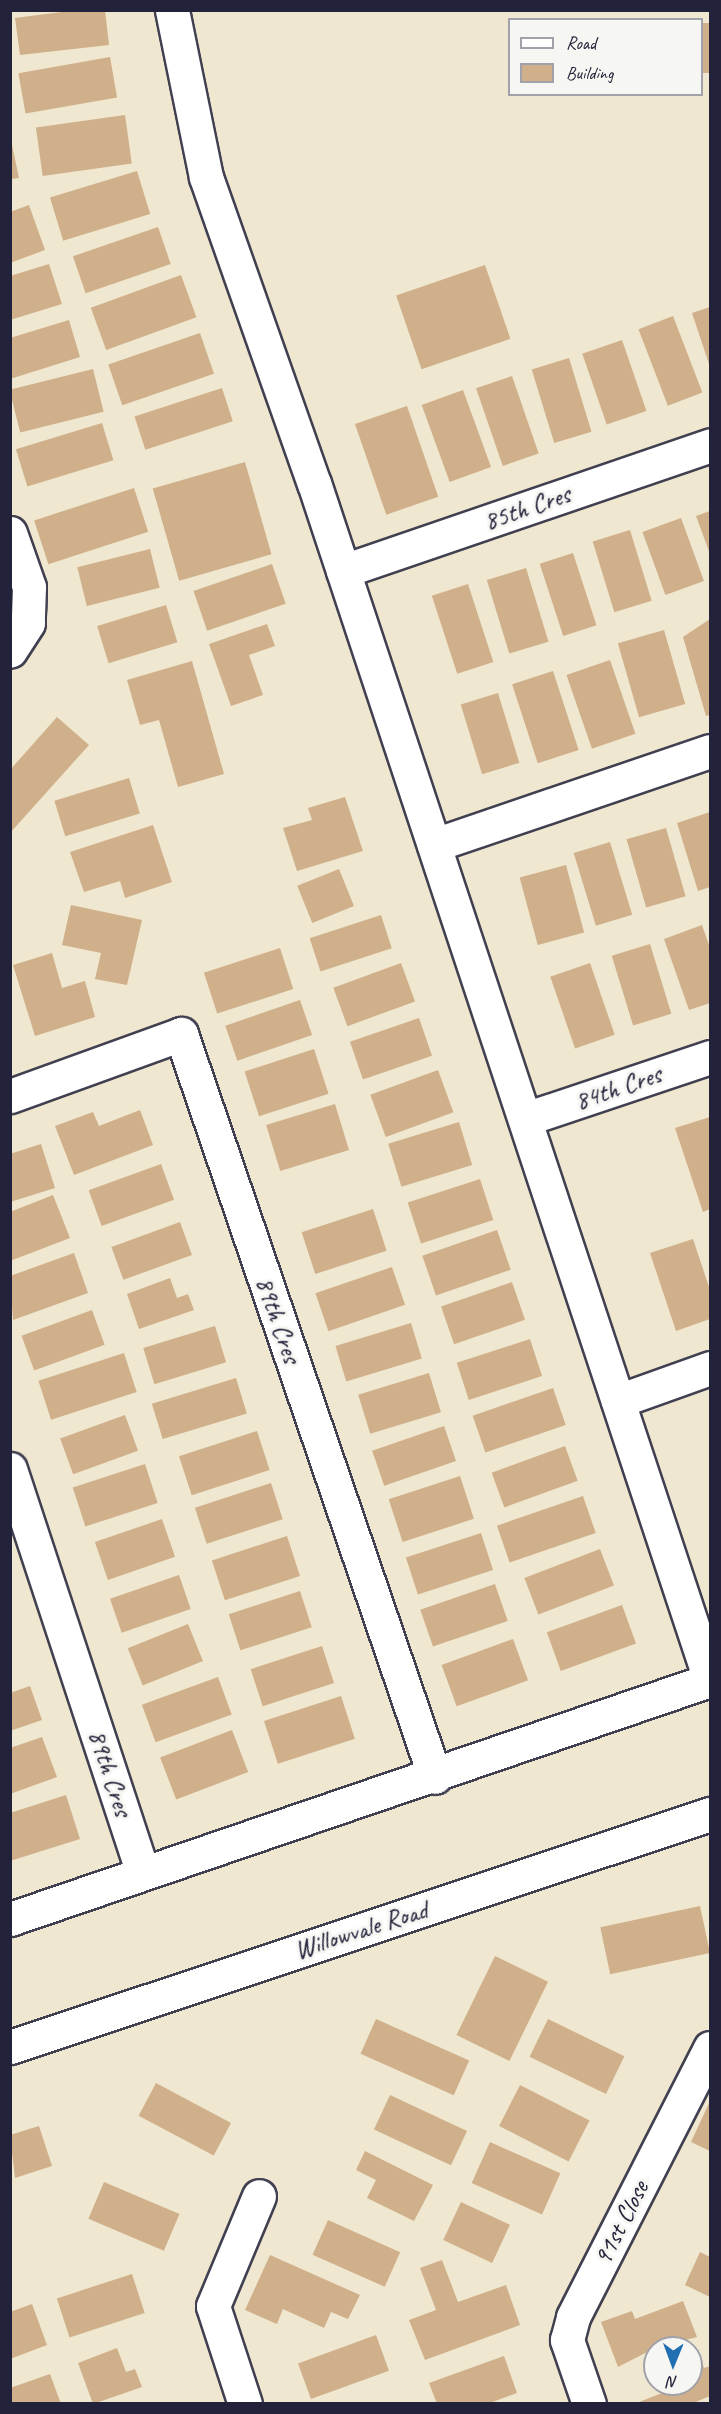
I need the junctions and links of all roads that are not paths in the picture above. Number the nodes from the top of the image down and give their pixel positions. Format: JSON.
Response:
{"nodes":[{"id":1,"x":172,"y":10,"type":"edge"},
{"id":2,"x":711,"y":446,"type":"edge"},
{"id":3,"x":10,"y":533,"type":"edge"},
{"id":4,"x":343,"y":571,"type":"junction"},
{"id":5,"x":10,"y":651,"type":"edge"},
{"id":6,"x":711,"y":751,"type":"edge"},
{"id":7,"x":434,"y":844,"type":"junction"},
{"id":8,"x":711,"y":1057,"type":"edge"},
{"id":9,"x":10,"y":1096,"type":"edge"},
{"id":10,"x":525,"y":1119,"type":"junction"},
{"id":11,"x":711,"y":1368,"type":"edge"},
{"id":12,"x":618,"y":1401,"type":"junction"},
{"id":13,"x":10,"y":1469,"type":"edge"},
{"id":14,"x":710,"y":1680,"type":"edge"},
{"id":15,"x":435,"y":1776,"type":"junction"},
{"id":16,"x":711,"y":1814,"type":"edge"},
{"id":17,"x":142,"y":1871,"type":"junction"},
{"id":18,"x":10,"y":1919,"type":"edge"},
{"id":19,"x":10,"y":2047,"type":"edge"},
{"id":20,"x":711,"y":2048,"type":"edge"},
{"id":21,"x":259,"y":2196,"type":"dead end"},
{"id":22,"x":245,"y":2403,"type":"edge"},
{"id":23,"x":589,"y":2403,"type":"edge"}],
"edges":[{"from":1,"to":4,"type":"street"},
{"from":2,"to":4,"type":"street","name":"85th Cres"},
{"from":3,"to":5,"type":"street"},
{"from":4,"to":7,"type":"street"},
{"from":6,"to":7,"type":"street"},
{"from":7,"to":10,"type":"street"},
{"from":8,"to":10,"type":"street","name":"84th Cres"},
{"from":9,"to":15,"type":"street","name":"89th Cres"},
{"from":10,"to":12,"type":"street"},
{"from":11,"to":12,"type":"street"},
{"from":12,"to":14,"type":"street"},
{"from":13,"to":17,"type":"street","name":"89th Cres"},
{"from":14,"to":15,"type":"street"},
{"from":15,"to":17,"type":"street"},
{"from":16,"to":19,"type":"street","name":"Willowvale Road"},
{"from":17,"to":18,"type":"street"},
{"from":20,"to":23,"type":"street","name":"91st Close"},
{"from":21,"to":22,"type":"street"}]}
